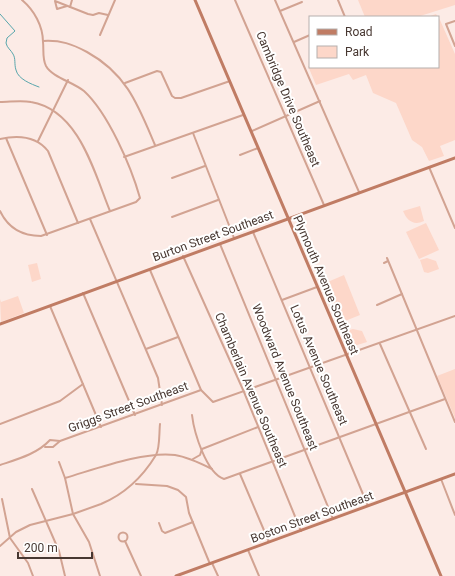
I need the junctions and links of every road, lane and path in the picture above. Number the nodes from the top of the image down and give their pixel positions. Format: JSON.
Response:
{"nodes":[{"id":1,"x":22,"y":0,"type":"edge"},
{"id":2,"x":72,"y":0,"type":"edge"},
{"id":3,"x":115,"y":0,"type":"edge"},
{"id":4,"x":195,"y":0,"type":"edge"},
{"id":5,"x":235,"y":0,"type":"edge"},
{"id":6,"x":275,"y":0,"type":"edge"},
{"id":7,"x":338,"y":0,"type":"edge"},
{"id":8,"x":302,"y":2,"type":"dead end"},
{"id":9,"x":68,"y":7,"type":"junction"},
{"id":10,"x":280,"y":12,"type":"junction"},
{"id":11,"x":108,"y":16,"type":"junction"},
{"id":12,"x":345,"y":16,"type":"edge"},
{"id":13,"x":455,"y":20,"type":"edge"},
{"id":14,"x":100,"y":35,"type":"dead end"},
{"id":15,"x":309,"y":35,"type":"edge"},
{"id":16,"x":44,"y":42,"type":"junction"},
{"id":17,"x":294,"y":42,"type":"junction"},
{"id":18,"x":455,"y":46,"type":"edge"},
{"id":19,"x":68,"y":80,"type":"junction"},
{"id":20,"x":230,"y":81,"type":"junction"},
{"id":21,"x":125,"y":83,"type":"junction"},
{"id":22,"x":320,"y":101,"type":"junction"},
{"id":23,"x":0,"y":102,"type":"edge"},
{"id":24,"x":53,"y":111,"type":"junction"},
{"id":25,"x":244,"y":114,"type":"junction"},
{"id":26,"x":285,"y":116,"type":"junction"},
{"id":27,"x":252,"y":131,"type":"junction"},
{"id":28,"x":193,"y":132,"type":"junction"},
{"id":29,"x":5,"y":138,"type":"junction"},
{"id":30,"x":0,"y":139,"type":"edge"},
{"id":31,"x":38,"y":141,"type":"junction"},
{"id":32,"x":155,"y":145,"type":"junction"},
{"id":33,"x":259,"y":147,"type":"junction"},
{"id":34,"x":240,"y":155,"type":"dead end"},
{"id":35,"x":124,"y":157,"type":"junction"},
{"id":36,"x":455,"y":158,"type":"edge"},
{"id":37,"x":205,"y":166,"type":"junction"},
{"id":38,"x":429,"y":167,"type":"junction"},
{"id":39,"x":172,"y":178,"type":"dead end"},
{"id":40,"x":359,"y":192,"type":"junction"},
{"id":41,"x":218,"y":200,"type":"junction"},
{"id":42,"x":324,"y":205,"type":"junction"},
{"id":43,"x":0,"y":211,"type":"edge"},
{"id":44,"x":110,"y":211,"type":"junction"},
{"id":45,"x":172,"y":216,"type":"dead end"},
{"id":46,"x":288,"y":218,"type":"junction"},
{"id":47,"x":90,"y":219,"type":"junction"},
{"id":48,"x":78,"y":223,"type":"junction"},
{"id":49,"x":455,"y":228,"type":"edge"},
{"id":50,"x":253,"y":231,"type":"junction"},
{"id":51,"x":47,"y":235,"type":"junction"},
{"id":52,"x":234,"y":238,"type":"junction"},
{"id":53,"x":219,"y":243,"type":"junction"},
{"id":54,"x":183,"y":256,"type":"junction"},
{"id":55,"x":387,"y":258,"type":"dead end"},
{"id":56,"x":388,"y":261,"type":"junction"},
{"id":57,"x":384,"y":263,"type":"dead end"},
{"id":58,"x":149,"y":269,"type":"junction"},
{"id":59,"x":116,"y":281,"type":"junction"},
{"id":60,"x":317,"y":287,"type":"junction"},
{"id":61,"x":83,"y":293,"type":"junction"},
{"id":62,"x":402,"y":294,"type":"junction"},
{"id":63,"x":282,"y":300,"type":"junction"},
{"id":64,"x":377,"y":305,"type":"dead end"},
{"id":65,"x":50,"y":306,"type":"junction"},
{"id":66,"x":455,"y":316,"type":"edge"},
{"id":67,"x":0,"y":324,"type":"edge"},
{"id":68,"x":417,"y":330,"type":"junction"},
{"id":69,"x":178,"y":337,"type":"junction"},
{"id":70,"x":380,"y":343,"type":"junction"},
{"id":71,"x":145,"y":350,"type":"junction"},
{"id":72,"x":347,"y":355,"type":"junction"},
{"id":73,"x":311,"y":368,"type":"junction"},
{"id":74,"x":277,"y":380,"type":"junction"},
{"id":75,"x":83,"y":384,"type":"junction"},
{"id":76,"x":201,"y":390,"type":"junction"},
{"id":77,"x":244,"y":392,"type":"junction"},
{"id":78,"x":445,"y":399,"type":"junction"},
{"id":79,"x":162,"y":405,"type":"junction"},
{"id":80,"x":410,"y":412,"type":"junction"},
{"id":81,"x":135,"y":415,"type":"junction"},
{"id":82,"x":192,"y":415,"type":"dead end"},
{"id":83,"x":455,"y":422,"type":"edge"},
{"id":84,"x":0,"y":424,"type":"edge"},
{"id":85,"x":160,"y":424,"type":"dead end"},
{"id":86,"x":376,"y":424,"type":"junction"},
{"id":87,"x":101,"y":427,"type":"junction"},
{"id":88,"x":258,"y":427,"type":"junction"},
{"id":89,"x":340,"y":437,"type":"junction"},
{"id":90,"x":60,"y":441,"type":"junction"},
{"id":91,"x":45,"y":447,"type":"junction"},
{"id":92,"x":202,"y":449,"type":"junction"},
{"id":93,"x":426,"y":449,"type":"dead end"},
{"id":94,"x":305,"y":450,"type":"junction"},
{"id":95,"x":156,"y":455,"type":"junction"},
{"id":96,"x":192,"y":460,"type":"junction"},
{"id":97,"x":59,"y":462,"type":"dead end"},
{"id":98,"x":272,"y":462,"type":"junction"},
{"id":99,"x":0,"y":465,"type":"edge"},
{"id":100,"x":213,"y":470,"type":"junction"},
{"id":101,"x":240,"y":474,"type":"junction"},
{"id":102,"x":455,"y":474,"type":"edge"},
{"id":103,"x":65,"y":478,"type":"junction"},
{"id":104,"x":441,"y":479,"type":"junction"},
{"id":105,"x":135,"y":484,"type":"junction"},
{"id":106,"x":32,"y":489,"type":"dead end"},
{"id":107,"x":406,"y":492,"type":"junction"},
{"id":108,"x":2,"y":499,"type":"dead end"},
{"id":109,"x":368,"y":506,"type":"junction"},
{"id":110,"x":73,"y":514,"type":"junction"},
{"id":111,"x":455,"y":515,"type":"edge"},
{"id":112,"x":333,"y":519,"type":"junction"},
{"id":113,"x":45,"y":520,"type":"junction"},
{"id":114,"x":193,"y":522,"type":"junction"},
{"id":115,"x":159,"y":523,"type":"dead end"},
{"id":116,"x":301,"y":530,"type":"junction"},
{"id":117,"x":10,"y":538,"type":"junction"},
{"id":118,"x":125,"y":541,"type":"junction"},
{"id":119,"x":269,"y":542,"type":"junction"},
{"id":120,"x":0,"y":546,"type":"edge"},
{"id":121,"x":248,"y":550,"type":"junction"},
{"id":122,"x":211,"y":563,"type":"junction"},
{"id":123,"x":33,"y":576,"type":"edge"},
{"id":124,"x":65,"y":576,"type":"edge"},
{"id":125,"x":100,"y":576,"type":"edge"},
{"id":126,"x":140,"y":576,"type":"edge"},
{"id":127,"x":179,"y":576,"type":"edge"},
{"id":128,"x":218,"y":576,"type":"edge"},
{"id":129,"x":259,"y":576,"type":"edge"},
{"id":130,"x":441,"y":576,"type":"edge"}],
"edges":[{"from":1,"to":16,"type":"street"},
{"from":2,"to":9,"type":"street"},
{"from":3,"to":11,"type":"street"},
{"from":4,"to":20,"type":"main road","name":"Plymouth Avenue Southeast"},
{"from":5,"to":26,"type":"street","name":"Cambridge Drive Southeast"},
{"from":6,"to":10,"type":"street"},
{"from":7,"to":12,"type":"street"},
{"from":8,"to":10,"type":"street"},
{"from":9,"to":9,"type":"street"},
{"from":9,"to":11,"type":"street"},
{"from":10,"to":17,"type":"street"},
{"from":11,"to":14,"type":"street"},
{"from":13,"to":18,"type":"street"},
{"from":15,"to":17,"type":"street"},
{"from":16,"to":19,"type":"street"},
{"from":16,"to":21,"type":"street"},
{"from":17,"to":22,"type":"street"},
{"from":19,"to":24,"type":"street"},
{"from":19,"to":35,"type":"street"},
{"from":20,"to":21,"type":"street"},
{"from":20,"to":25,"type":"main road","name":"Plymouth Avenue Southeast"},
{"from":21,"to":32,"type":"street"},
{"from":22,"to":26,"type":"street"},
{"from":22,"to":40,"type":"street"},
{"from":23,"to":24,"type":"street"},
{"from":24,"to":31,"type":"street"},
{"from":24,"to":44,"type":"street"},
{"from":25,"to":27,"type":"main road","name":"Plymouth Avenue Southeast"},
{"from":25,"to":28,"type":"street"},
{"from":26,"to":27,"type":"street"},
{"from":26,"to":42,"type":"street","name":"Cambridge Drive Southeast"},
{"from":27,"to":33,"type":"main road","name":"Plymouth Avenue Southeast"},
{"from":28,"to":32,"type":"street"},
{"from":28,"to":37,"type":"street"},
{"from":29,"to":30,"type":"street"},
{"from":29,"to":31,"type":"street"},
{"from":29,"to":51,"type":"street"},
{"from":31,"to":48,"type":"street"},
{"from":32,"to":35,"type":"street"},
{"from":33,"to":34,"type":"street"},
{"from":33,"to":46,"type":"main road","name":"Plymouth Avenue Southeast"},
{"from":35,"to":44,"type":"street"},
{"from":36,"to":38,"type":"main road","name":"Burton Street Southeast"},
{"from":37,"to":39,"type":"street"},
{"from":37,"to":41,"type":"street"},
{"from":38,"to":40,"type":"main road","name":"Burton Street Southeast"},
{"from":38,"to":49,"type":"street"},
{"from":40,"to":42,"type":"main road","name":"Burton Street Southeast"},
{"from":41,"to":45,"type":"street"},
{"from":41,"to":52,"type":"street"},
{"from":42,"to":46,"type":"main road","name":"Burton Street Southeast"},
{"from":43,"to":51,"type":"street"},
{"from":44,"to":47,"type":"street"},
{"from":46,"to":50,"type":"main road","name":"Burton Street Southeast"},
{"from":46,"to":60,"type":"main road","name":"Plymouth Avenue Southeast"},
{"from":47,"to":48,"type":"street"},
{"from":47,"to":59,"type":"street"},
{"from":48,"to":51,"type":"street"},
{"from":50,"to":52,"type":"main road","name":"Burton Street Southeast"},
{"from":50,"to":63,"type":"street","name":"Lotus Avenue Southeast"},
{"from":52,"to":53,"type":"main road","name":"Burton Street Southeast"},
{"from":53,"to":54,"type":"main road","name":"Burton Street Southeast"},
{"from":53,"to":74,"type":"street","name":"Woodward Avenue Southeast"},
{"from":54,"to":58,"type":"main road","name":"Burton Street Southeast"},
{"from":54,"to":77,"type":"street","name":"Chamberlain Avenue Southeast"},
{"from":55,"to":56,"type":"street"},
{"from":56,"to":57,"type":"street"},
{"from":56,"to":62,"type":"street"},
{"from":58,"to":59,"type":"main road","name":"Burton Street Southeast"},
{"from":58,"to":69,"type":"street"},
{"from":59,"to":61,"type":"main road","name":"Burton Street Southeast"},
{"from":59,"to":71,"type":"street"},
{"from":60,"to":63,"type":"street"},
{"from":60,"to":72,"type":"main road","name":"Plymouth Avenue Southeast"},
{"from":61,"to":65,"type":"main road","name":"Burton Street Southeast"},
{"from":61,"to":81,"type":"street"},
{"from":62,"to":64,"type":"street"},
{"from":62,"to":68,"type":"street"},
{"from":63,"to":73,"type":"street","name":"Lotus Avenue Southeast"},
{"from":65,"to":67,"type":"main road","name":"Burton Street Southeast"},
{"from":65,"to":75,"type":"street"},
{"from":66,"to":68,"type":"street"},
{"from":68,"to":70,"type":"street"},
{"from":68,"to":78,"type":"street"},
{"from":69,"to":71,"type":"street"},
{"from":69,"to":76,"type":"street"},
{"from":70,"to":72,"type":"street"},
{"from":70,"to":80,"type":"street"},
{"from":71,"to":79,"type":"street"},
{"from":72,"to":73,"type":"street"},
{"from":72,"to":86,"type":"main road","name":"Plymouth Avenue Southeast"},
{"from":73,"to":74,"type":"street"},
{"from":73,"to":89,"type":"street","name":"Lotus Avenue Southeast"},
{"from":74,"to":77,"type":"street"},
{"from":74,"to":94,"type":"street","name":"Woodward Avenue Southeast"},
{"from":75,"to":84,"type":"street"},
{"from":75,"to":87,"type":"street"},
{"from":76,"to":77,"type":"street"},
{"from":76,"to":79,"type":"street","name":"Griggs Street Southeast"},
{"from":77,"to":88,"type":"street","name":"Chamberlain Avenue Southeast"},
{"from":78,"to":80,"type":"street"},
{"from":78,"to":83,"type":"street"},
{"from":79,"to":81,"type":"street","name":"Griggs Street Southeast"},
{"from":80,"to":86,"type":"street"},
{"from":80,"to":93,"type":"street"},
{"from":81,"to":87,"type":"street","name":"Griggs Street Southeast"},
{"from":82,"to":92,"type":"street"},
{"from":85,"to":95,"type":"street"},
{"from":86,"to":89,"type":"street"},
{"from":86,"to":107,"type":"main road","name":"Plymouth Avenue Southeast"},
{"from":87,"to":90,"type":"street","name":"Griggs Street Southeast"},
{"from":88,"to":92,"type":"street"},
{"from":88,"to":98,"type":"street","name":"Chamberlain Avenue Southeast"},
{"from":89,"to":94,"type":"street"},
{"from":89,"to":109,"type":"street","name":"Lotus Avenue Southeast"},
{"from":90,"to":91,"type":"street","name":"Griggs Street Southeast"},
{"from":90,"to":91,"type":"street","name":"Griggs Street Southeast"},
{"from":91,"to":99,"type":"street","name":"Griggs Street Southeast"},
{"from":92,"to":96,"type":"street"},
{"from":92,"to":100,"type":"street"},
{"from":94,"to":98,"type":"street"},
{"from":94,"to":112,"type":"street","name":"Woodward Avenue Southeast"},
{"from":95,"to":96,"type":"street"},
{"from":95,"to":103,"type":"street"},
{"from":95,"to":105,"type":"street"},
{"from":96,"to":100,"type":"street"},
{"from":97,"to":103,"type":"street"},
{"from":98,"to":101,"type":"street"},
{"from":98,"to":116,"type":"street","name":"Chamberlain Avenue Southeast"},
{"from":100,"to":101,"type":"street"},
{"from":101,"to":119,"type":"street"},
{"from":102,"to":104,"type":"main road","name":"Boston Street Southeast"},
{"from":103,"to":110,"type":"street"},
{"from":104,"to":107,"type":"main road","name":"Boston Street Southeast"},
{"from":104,"to":111,"type":"street"},
{"from":105,"to":110,"type":"street"},
{"from":105,"to":114,"type":"street"},
{"from":106,"to":113,"type":"street"},
{"from":107,"to":109,"type":"main road","name":"Boston Street Southeast"},
{"from":107,"to":130,"type":"main road","name":"Plymouth Avenue Southeast"},
{"from":108,"to":117,"type":"street"},
{"from":109,"to":112,"type":"main road","name":"Boston Street Southeast"},
{"from":110,"to":113,"type":"street"},
{"from":110,"to":125,"type":"street"},
{"from":112,"to":116,"type":"main road","name":"Boston Street Southeast"},
{"from":113,"to":117,"type":"street"},
{"from":113,"to":124,"type":"street"},
{"from":114,"to":115,"type":"street"},
{"from":114,"to":122,"type":"street"},
{"from":116,"to":119,"type":"main road","name":"Boston Street Southeast"},
{"from":117,"to":120,"type":"street"},
{"from":117,"to":123,"type":"street"},
{"from":118,"to":118,"type":"street"},
{"from":118,"to":126,"type":"street"},
{"from":119,"to":121,"type":"main road","name":"Boston Street Southeast"},
{"from":121,"to":122,"type":"main road","name":"Boston Street Southeast"},
{"from":121,"to":129,"type":"street"},
{"from":122,"to":127,"type":"main road","name":"Boston Street Southeast"},
{"from":122,"to":128,"type":"street"}]}
